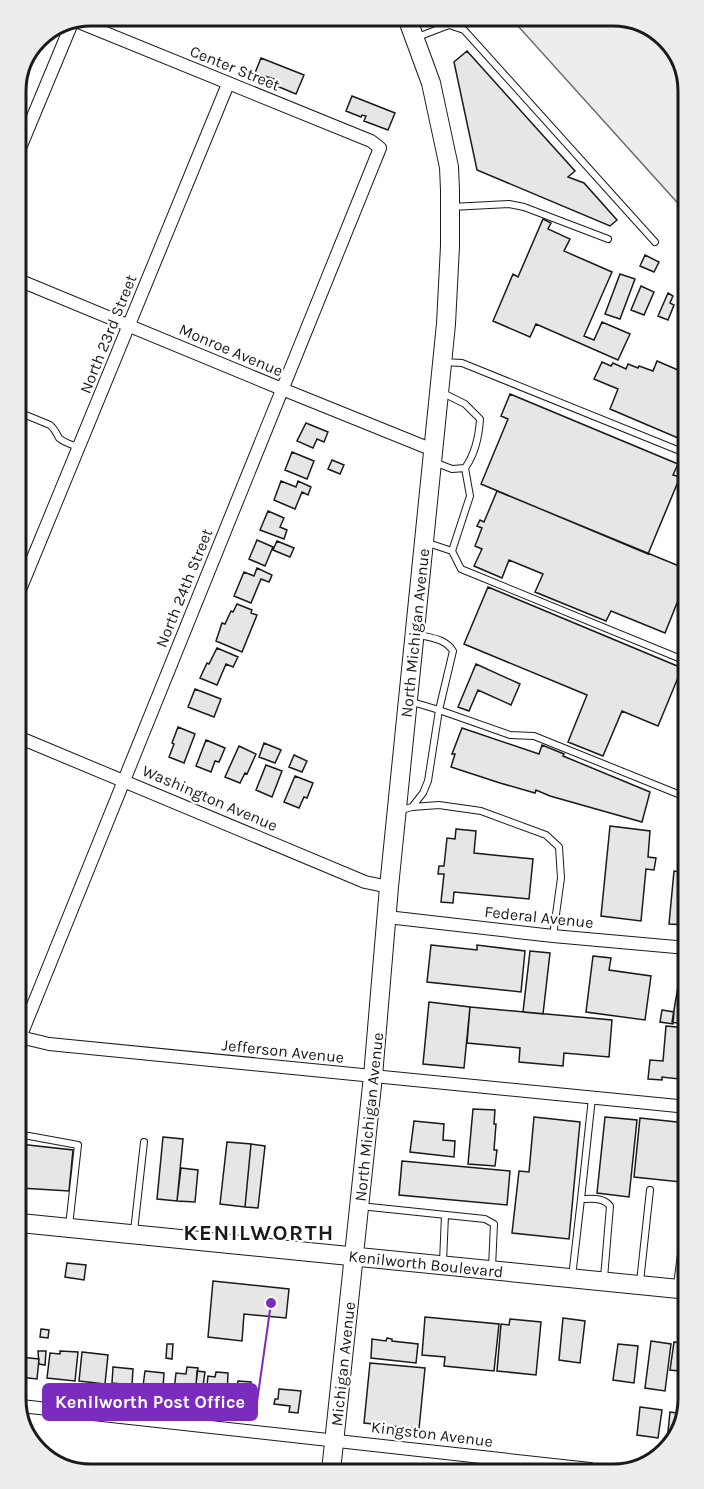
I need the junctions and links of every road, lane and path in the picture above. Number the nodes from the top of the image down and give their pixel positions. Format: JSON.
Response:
{"nodes":[{"id":1,"x":85,"y":26,"type":"edge"},
{"id":2,"x":410,"y":26,"type":"edge"},
{"id":3,"x":446,"y":26,"type":"edge"},
{"id":4,"x":452,"y":26,"type":"edge"},
{"id":5,"x":71,"y":29,"type":"edge"},
{"id":6,"x":414,"y":38,"type":"junction"},
{"id":7,"x":228,"y":84,"type":"junction"},
{"id":8,"x":26,"y":134,"type":"edge"},
{"id":9,"x":380,"y":148,"type":"joint"},
{"id":10,"x":450,"y":207,"type":"junction"},
{"id":11,"x":608,"y":239,"type":"dead end"},
{"id":12,"x":655,"y":242,"type":"dead end"},
{"id":13,"x":26,"y":283,"type":"edge"},
{"id":14,"x":129,"y":326,"type":"junction"},
{"id":15,"x":442,"y":362,"type":"junction"},
{"id":16,"x":282,"y":389,"type":"junction"},
{"id":17,"x":440,"y":391,"type":"junction"},
{"id":18,"x":26,"y":415,"type":"edge"},
{"id":19,"x":79,"y":447,"type":"junction"},
{"id":20,"x":678,"y":450,"type":"edge"},
{"id":21,"x":433,"y":456,"type":"junction"},
{"id":22,"x":465,"y":468,"type":"junction"},
{"id":23,"x":425,"y":542,"type":"junction"},
{"id":24,"x":452,"y":552,"type":"junction"},
{"id":25,"x":26,"y":575,"type":"edge"},
{"id":26,"x":415,"y":634,"type":"junction"},
{"id":27,"x":678,"y":658,"type":"edge"},
{"id":28,"x":408,"y":701,"type":"junction"},
{"id":29,"x":440,"y":710,"type":"junction"},
{"id":30,"x":26,"y":740,"type":"edge"},
{"id":31,"x":124,"y":780,"type":"junction"},
{"id":32,"x":678,"y":794,"type":"dead end"},
{"id":33,"x":405,"y":809,"type":"junction"},
{"id":34,"x":389,"y":887,"type":"junction"},
{"id":35,"x":387,"y":917,"type":"junction"},
{"id":36,"x":553,"y":936,"type":"junction"},
{"id":37,"x":678,"y":947,"type":"edge"},
{"id":38,"x":26,"y":1023,"type":"edge"},
{"id":39,"x":26,"y":1039,"type":"edge"},
{"id":40,"x":373,"y":1076,"type":"junction"},
{"id":41,"x":592,"y":1098,"type":"junction"},
{"id":42,"x":678,"y":1106,"type":"edge"},
{"id":43,"x":26,"y":1136,"type":"edge"},
{"id":44,"x":144,"y":1142,"type":"dead end"},
{"id":45,"x":650,"y":1190,"type":"dead end"},
{"id":46,"x":581,"y":1199,"type":"junction"},
{"id":47,"x":360,"y":1206,"type":"junction"},
{"id":48,"x":445,"y":1215,"type":"junction"},
{"id":49,"x":26,"y":1224,"type":"edge"},
{"id":50,"x":69,"y":1228,"type":"junction"},
{"id":51,"x":133,"y":1235,"type":"junction"},
{"id":52,"x":354,"y":1257,"type":"junction"},
{"id":53,"x":443,"y":1265,"type":"junction"},
{"id":54,"x":492,"y":1270,"type":"junction"},
{"id":55,"x":572,"y":1278,"type":"junction"},
{"id":56,"x":604,"y":1282,"type":"junction"},
{"id":57,"x":640,"y":1285,"type":"junction"},
{"id":58,"x":678,"y":1290,"type":"edge"},
{"id":59,"x":27,"y":1407,"type":"edge"},
{"id":60,"x":334,"y":1440,"type":"junction"},
{"id":61,"x":332,"y":1463,"type":"edge"},
{"id":62,"x":545,"y":1464,"type":"edge"}],
"edges":[{"from":1,"to":7,"type":"street","name":"Center Street"},
{"from":2,"to":6,"type":"street","name":"North Michigan Avenue"},
{"from":3,"to":6,"type":"lane"},
{"from":4,"to":12,"type":"lane"},
{"from":5,"to":8,"type":"street"},
{"from":6,"to":10,"type":"street","name":"North Michigan Avenue"},
{"from":7,"to":9,"type":"street","name":"Center Street"},
{"from":7,"to":14,"type":"street","name":"North 23rd Street"},
{"from":9,"to":16,"type":"street","name":"North 24th Street"},
{"from":10,"to":11,"type":"lane"},
{"from":10,"to":15,"type":"street","name":"North Michigan Avenue"},
{"from":13,"to":14,"type":"street","name":"Monroe Avenue"},
{"from":14,"to":16,"type":"street","name":"Monroe Avenue"},
{"from":14,"to":19,"type":"street","name":"North 23rd Street"},
{"from":15,"to":17,"type":"street","name":"North Michigan Avenue"},
{"from":15,"to":20,"type":"lane"},
{"from":16,"to":21,"type":"street","name":"Monroe Avenue"},
{"from":16,"to":31,"type":"street","name":"North 24th Street"},
{"from":17,"to":21,"type":"street","name":"North Michigan Avenue"},
{"from":17,"to":22,"type":"lane"},
{"from":18,"to":19,"type":"lane"},
{"from":19,"to":25,"type":"street","name":"North 23rd Street"},
{"from":21,"to":22,"type":"lane"},
{"from":21,"to":23,"type":"street","name":"North Michigan Avenue"},
{"from":22,"to":24,"type":"lane"},
{"from":23,"to":24,"type":"lane"},
{"from":23,"to":26,"type":"street","name":"North Michigan Avenue"},
{"from":24,"to":27,"type":"lane"},
{"from":26,"to":28,"type":"street","name":"North Michigan Avenue"},
{"from":26,"to":29,"type":"lane"},
{"from":28,"to":29,"type":"lane"},
{"from":28,"to":33,"type":"street","name":"North Michigan Avenue"},
{"from":29,"to":32,"type":"lane"},
{"from":29,"to":33,"type":"lane"},
{"from":30,"to":31,"type":"street","name":"Washington Avenue"},
{"from":31,"to":34,"type":"street","name":"Washington Avenue"},
{"from":31,"to":38,"type":"street","name":"North 24th Street"},
{"from":33,"to":34,"type":"street","name":"North Michigan Avenue"},
{"from":33,"to":36,"type":"lane"},
{"from":34,"to":35,"type":"street","name":"North Michigan Avenue"},
{"from":35,"to":36,"type":"street","name":"Federal Avenue"},
{"from":35,"to":40,"type":"street","name":"North Michigan Avenue"},
{"from":36,"to":37,"type":"street","name":"Federal Avenue"},
{"from":39,"to":40,"type":"street","name":"Jefferson Avenue"},
{"from":40,"to":41,"type":"street","name":"Jefferson Avenue"},
{"from":40,"to":47,"type":"street","name":"North Michigan Avenue"},
{"from":41,"to":42,"type":"street","name":"Jefferson Avenue"},
{"from":41,"to":46,"type":"lane"},
{"from":43,"to":50,"type":"lane"},
{"from":44,"to":51,"type":"lane"},
{"from":45,"to":57,"type":"lane"},
{"from":46,"to":55,"type":"lane"},
{"from":46,"to":56,"type":"lane"},
{"from":47,"to":48,"type":"lane"},
{"from":47,"to":52,"type":"street","name":"North Michigan Avenue"},
{"from":48,"to":53,"type":"lane"},
{"from":48,"to":54,"type":"lane"},
{"from":49,"to":50,"type":"street","name":"Kenilworth Boulevard"},
{"from":50,"to":51,"type":"street","name":"Kenilworth Boulevard"},
{"from":51,"to":52,"type":"street","name":"Kenilworth Boulevard"},
{"from":52,"to":53,"type":"street","name":"Kenilworth Boulevard"},
{"from":52,"to":60,"type":"street","name":"Michigan Avenue"},
{"from":53,"to":54,"type":"street","name":"Kenilworth Boulevard"},
{"from":54,"to":55,"type":"street","name":"Kenilworth Boulevard"},
{"from":55,"to":56,"type":"street","name":"Kenilworth Boulevard"},
{"from":56,"to":57,"type":"street","name":"Kenilworth Boulevard"},
{"from":57,"to":58,"type":"street","name":"Kenilworth Boulevard"},
{"from":59,"to":60,"type":"street","name":"Kingston Avenue"},
{"from":60,"to":61,"type":"street","name":"Michigan Avenue"},
{"from":60,"to":62,"type":"street","name":"Kingston Avenue"}]}
